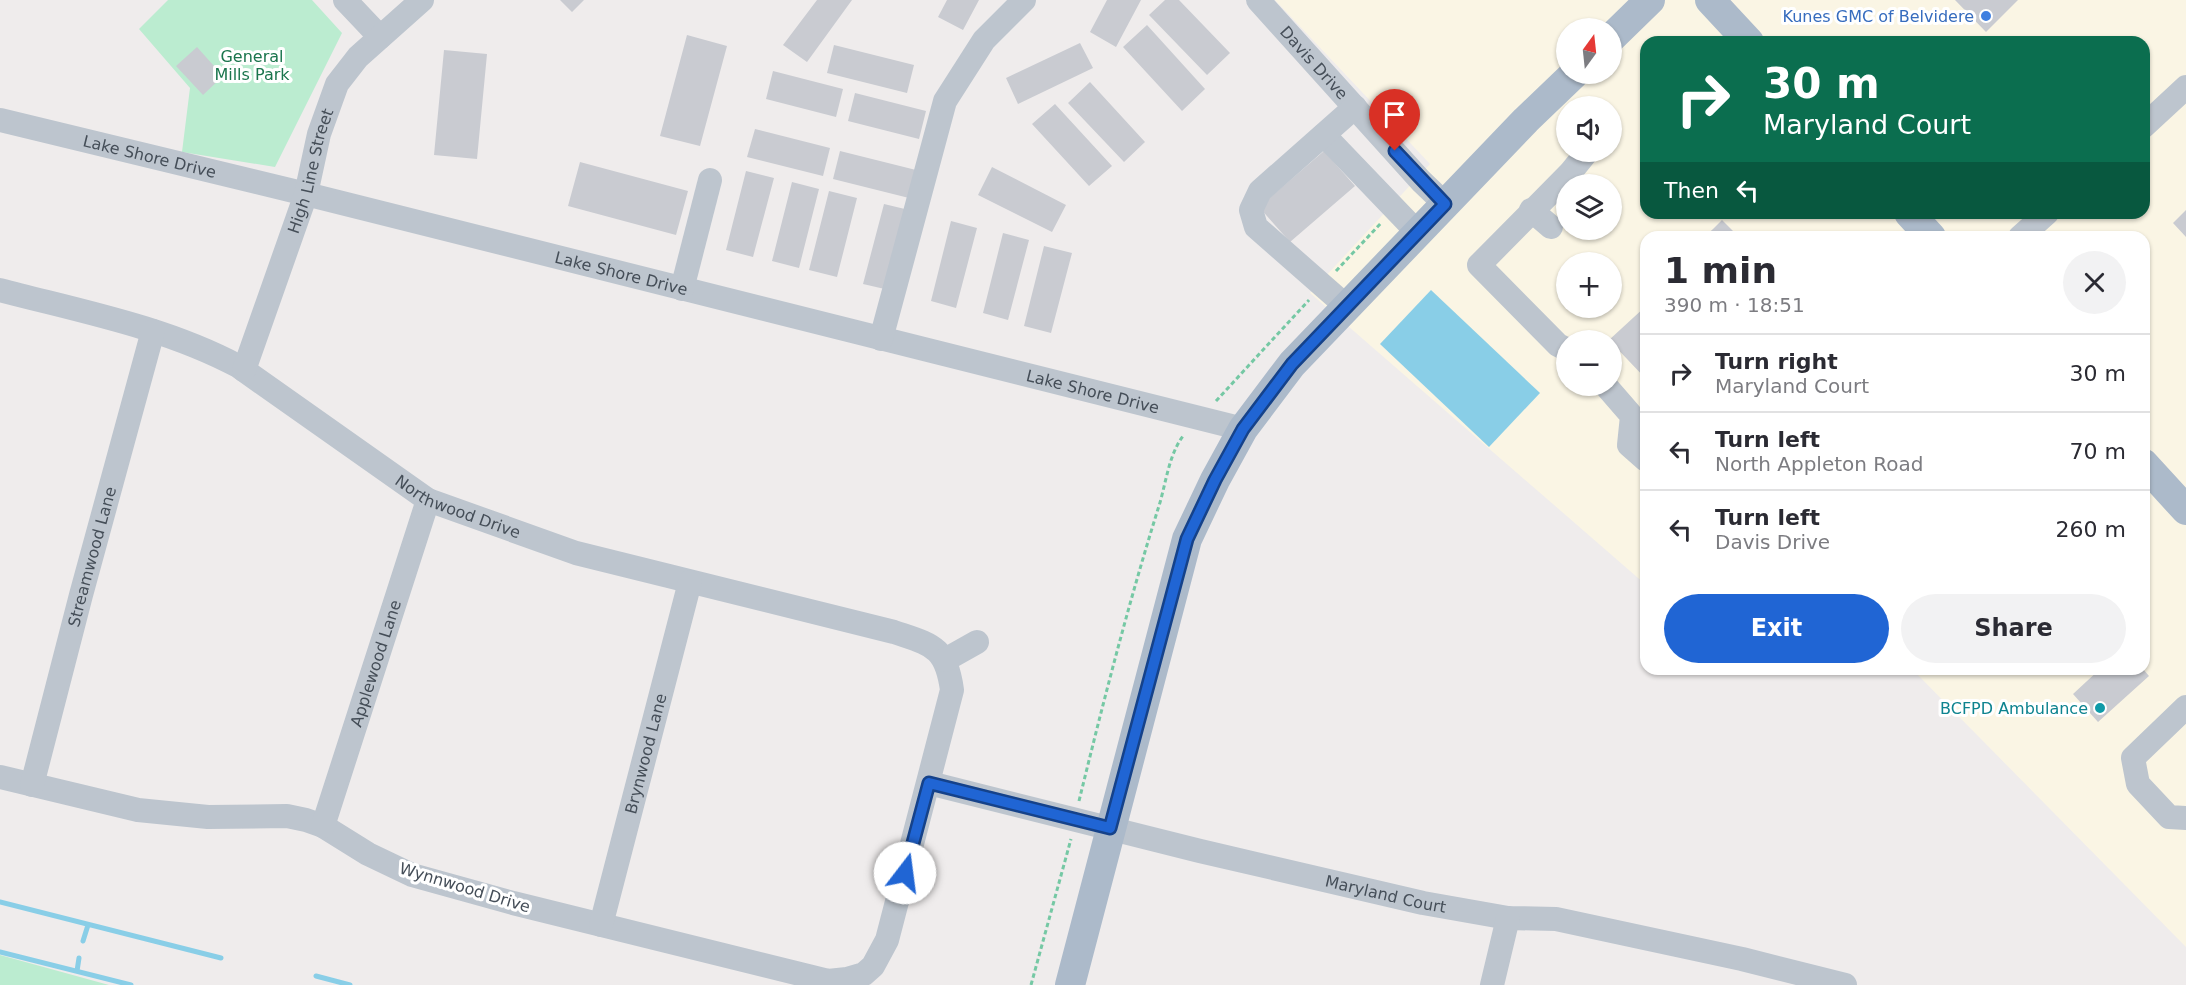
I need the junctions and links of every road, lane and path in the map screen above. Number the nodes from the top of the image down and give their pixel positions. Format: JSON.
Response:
{"nodes":[{"id":1,"x":345,"y":0,"type":"edge"},
{"id":2,"x":422,"y":0,"type":"edge"},
{"id":3,"x":1024,"y":0,"type":"edge"},
{"id":4,"x":1258,"y":0,"type":"edge"},
{"id":5,"x":1650,"y":0,"type":"edge"},
{"id":6,"x":1710,"y":0,"type":"edge"},
{"id":7,"x":1622,"y":27,"type":"edge"},
{"id":8,"x":1743,"y":36,"type":"edge"},
{"id":9,"x":380,"y":37,"type":"junction"},
{"id":10,"x":1564,"y":84,"type":"edge"},
{"id":11,"x":2186,"y":87,"type":"edge"},
{"id":12,"x":1355,"y":107,"type":"junction"},
{"id":13,"x":0,"y":120,"type":"edge"},
{"id":14,"x":2150,"y":120,"type":"edge"},
{"id":15,"x":1324,"y":135,"type":"junction"},
{"id":16,"x":1579,"y":162,"type":"edge"},
{"id":17,"x":710,"y":180,"type":"dead end"},
{"id":18,"x":306,"y":194,"type":"junction"},
{"id":19,"x":1445,"y":204,"type":"junction"},
{"id":20,"x":1531,"y":210,"type":"junction"},
{"id":21,"x":1914,"y":219,"type":"edge"},
{"id":22,"x":2040,"y":219,"type":"edge"},
{"id":23,"x":1551,"y":227,"type":"dead end"},
{"id":24,"x":1926,"y":231,"type":"edge"},
{"id":25,"x":2027,"y":231,"type":"edge"},
{"id":26,"x":1418,"y":233,"type":"junction"},
{"id":27,"x":682,"y":289,"type":"junction"},
{"id":28,"x":0,"y":290,"type":"edge"},
{"id":29,"x":1346,"y":306,"type":"junction"},
{"id":30,"x":153,"y":331,"type":"junction"},
{"id":31,"x":881,"y":339,"type":"junction"},
{"id":32,"x":1556,"y":343,"type":"edge"},
{"id":33,"x":244,"y":370,"type":"junction"},
{"id":34,"x":1615,"y":396,"type":"edge"},
{"id":35,"x":1243,"y":429,"type":"junction"},
{"id":36,"x":1640,"y":455,"type":"edge"},
{"id":37,"x":2150,"y":471,"type":"edge"},
{"id":38,"x":428,"y":500,"type":"junction"},
{"id":39,"x":2186,"y":510,"type":"edge"},
{"id":40,"x":690,"y":582,"type":"junction"},
{"id":41,"x":977,"y":642,"type":"dead end"},
{"id":42,"x":945,"y":660,"type":"junction"},
{"id":43,"x":2186,"y":707,"type":"edge"},
{"id":44,"x":0,"y":777,"type":"edge"},
{"id":45,"x":929,"y":783,"type":"junction"},
{"id":46,"x":32,"y":785,"type":"junction"},
{"id":47,"x":2186,"y":818,"type":"edge"},
{"id":48,"x":323,"y":826,"type":"junction"},
{"id":49,"x":1110,"y":828,"type":"junction"},
{"id":50,"x":1508,"y":918,"type":"junction"},
{"id":51,"x":602,"y":925,"type":"junction"},
{"id":52,"x":867,"y":980,"type":"edge"},
{"id":53,"x":1070,"y":985,"type":"edge"},
{"id":54,"x":1492,"y":985,"type":"edge"},
{"id":55,"x":1845,"y":985,"type":"edge"}],
"edges":[{"from":1,"to":9,"type":"street"},
{"from":2,"to":9,"type":"street","name":"High Line Street"},
{"from":3,"to":31,"type":"street"},
{"from":4,"to":12,"type":"street","name":"Davis Drive"},
{"from":5,"to":7,"type":"main road"},
{"from":6,"to":8,"type":"main road"},
{"from":9,"to":18,"type":"street","name":"High Line Street"},
{"from":10,"to":19,"type":"main road"},
{"from":11,"to":14,"type":"street"},
{"from":12,"to":15,"type":"street"},
{"from":12,"to":19,"type":"street","name":"Davis Drive"},
{"from":13,"to":18,"type":"street","name":"Lake Shore Drive"},
{"from":15,"to":26,"type":"street"},
{"from":15,"to":29,"type":"street"},
{"from":16,"to":20,"type":"street"},
{"from":17,"to":27,"type":"street"},
{"from":18,"to":27,"type":"street","name":"Lake Shore Drive"},
{"from":18,"to":33,"type":"street","name":"High Line Street"},
{"from":19,"to":26,"type":"main road"},
{"from":20,"to":23,"type":"street"},
{"from":20,"to":32,"type":"street"},
{"from":21,"to":24,"type":"main road"},
{"from":22,"to":25,"type":"street"},
{"from":26,"to":29,"type":"main road"},
{"from":27,"to":31,"type":"street","name":"Lake Shore Drive"},
{"from":28,"to":30,"type":"street","name":"Northwood Drive"},
{"from":29,"to":35,"type":"main road"},
{"from":30,"to":33,"type":"street","name":"Northwood Drive"},
{"from":30,"to":46,"type":"street","name":"Streamwood Lane"},
{"from":31,"to":35,"type":"street","name":"Lake Shore Drive"},
{"from":33,"to":38,"type":"street","name":"Northwood Drive"},
{"from":34,"to":36,"type":"street"},
{"from":35,"to":49,"type":"main road"},
{"from":37,"to":39,"type":"main road"},
{"from":38,"to":40,"type":"street","name":"Northwood Drive"},
{"from":38,"to":48,"type":"street","name":"Applewood Lane"},
{"from":40,"to":42,"type":"street","name":"Northwood Drive"},
{"from":40,"to":51,"type":"street","name":"Brynwood Lane"},
{"from":41,"to":42,"type":"street"},
{"from":42,"to":45,"type":"street"},
{"from":43,"to":47,"type":"street"},
{"from":44,"to":46,"type":"street","name":"Wynnwood Drive"},
{"from":45,"to":49,"type":"street","name":"Maryland Court"},
{"from":45,"to":52,"type":"street"},
{"from":46,"to":48,"type":"street","name":"Wynnwood Drive"},
{"from":48,"to":51,"type":"street","name":"Wynnwood Drive"},
{"from":49,"to":50,"type":"street","name":"Maryland Court"},
{"from":49,"to":53,"type":"main road"},
{"from":50,"to":54,"type":"street"},
{"from":50,"to":55,"type":"street","name":"Maryland Court"},
{"from":51,"to":52,"type":"street","name":"Wynnwood Drive"}]}
